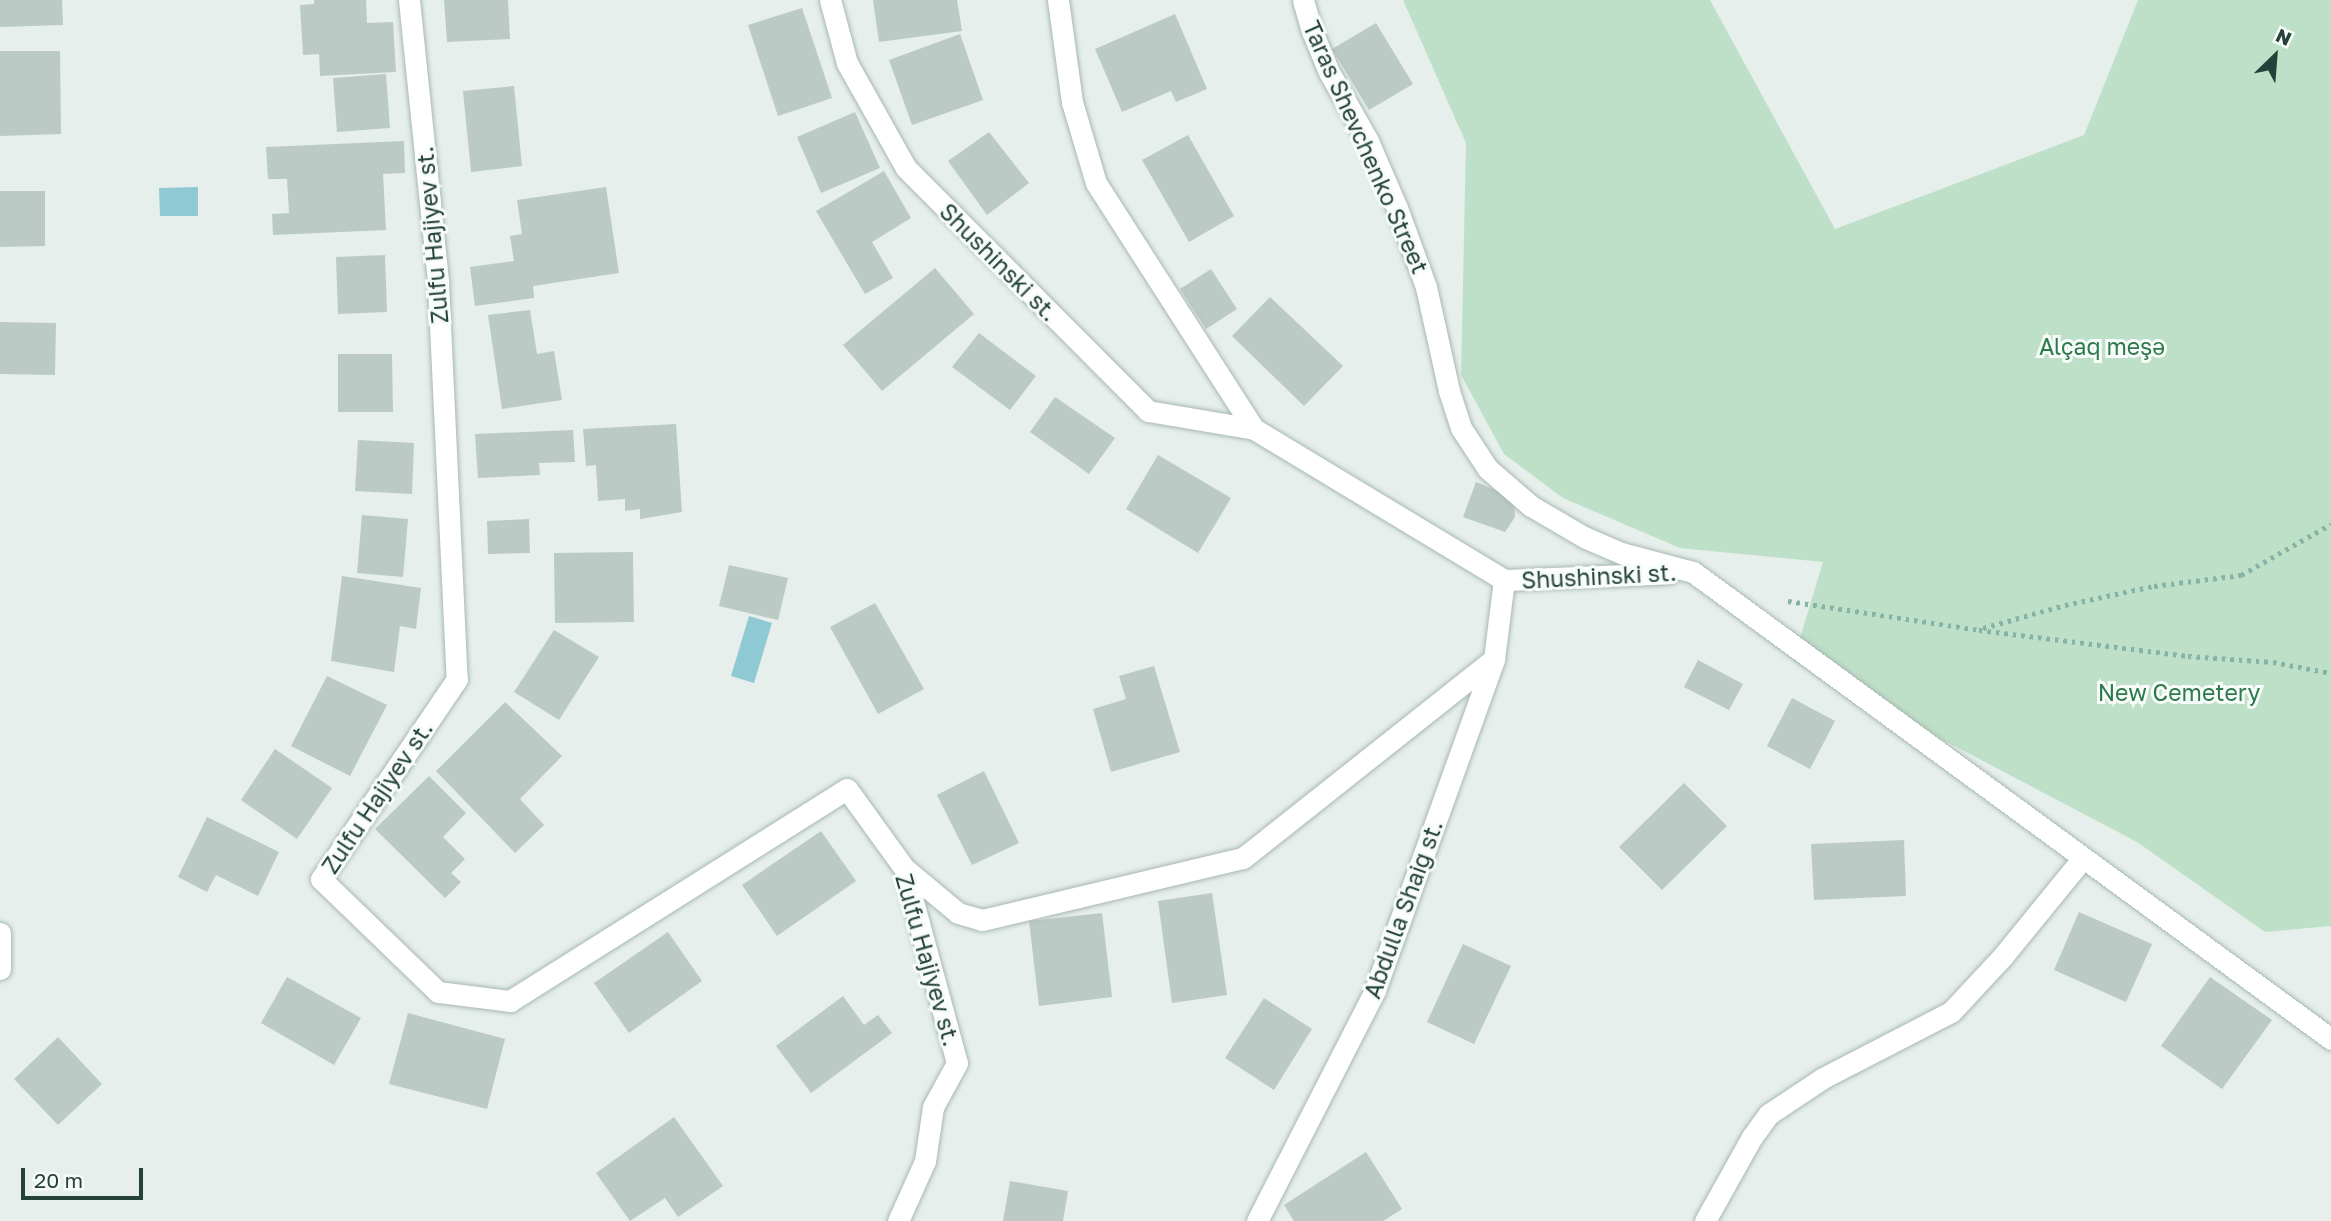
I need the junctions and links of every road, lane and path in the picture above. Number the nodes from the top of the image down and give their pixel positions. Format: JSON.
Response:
{"nodes":[{"id":1,"x":409,"y":0,"type":"edge"},
{"id":2,"x":830,"y":0,"type":"edge"},
{"id":3,"x":1058,"y":0,"type":"edge"},
{"id":4,"x":1303,"y":0,"type":"edge"},
{"id":5,"x":1254,"y":429,"type":"junction"},
{"id":6,"x":2331,"y":524,"type":"edge"},
{"id":7,"x":1693,"y":572,"type":"junction"},
{"id":8,"x":1504,"y":580,"type":"junction"},
{"id":9,"x":1779,"y":599,"type":"dead end"},
{"id":10,"x":1979,"y":630,"type":"junction"},
{"id":11,"x":1494,"y":659,"type":"junction"},
{"id":12,"x":2331,"y":673,"type":"edge"},
{"id":13,"x":2082,"y":859,"type":"junction"},
{"id":14,"x":904,"y":868,"type":"junction"},
{"id":15,"x":0,"y":933,"type":"edge"},
{"id":16,"x":0,"y":969,"type":"edge"},
{"id":17,"x":2331,"y":1039,"type":"edge"},
{"id":18,"x":898,"y":1221,"type":"edge"},
{"id":19,"x":1257,"y":1221,"type":"edge"},
{"id":20,"x":1705,"y":1221,"type":"edge"}],
"edges":[{"from":1,"to":14,"type":"street","name":"Zulfu Hajiyev st."},
{"from":2,"to":5,"type":"street","name":"Shushinski st."},
{"from":3,"to":5,"type":"street","name":"Shushinski st."},
{"from":4,"to":7,"type":"street","name":"Taras Shevchenko Street"},
{"from":5,"to":8,"type":"street","name":"Shushinski st."},
{"from":6,"to":10,"type":"path"},
{"from":7,"to":8,"type":"street","name":"Shushinski st."},
{"from":7,"to":13,"type":"street"},
{"from":8,"to":11,"type":"street","name":"Abdulla Shaig st."},
{"from":9,"to":10,"type":"path"},
{"from":10,"to":12,"type":"path"},
{"from":11,"to":14,"type":"street"},
{"from":11,"to":19,"type":"street","name":"Abdulla Shaig st."},
{"from":13,"to":17,"type":"street"},
{"from":13,"to":20,"type":"street"},
{"from":14,"to":18,"type":"street","name":"Zulfu Hajiyev st."},
{"from":15,"to":16,"type":"street"}]}
